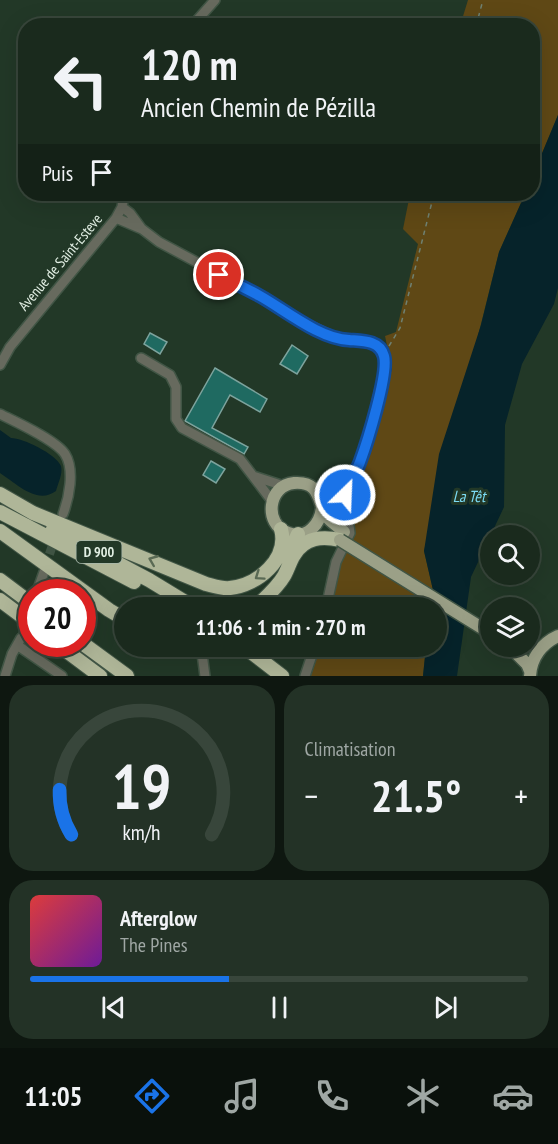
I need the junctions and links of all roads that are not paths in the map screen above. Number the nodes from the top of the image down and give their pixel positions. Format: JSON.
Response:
{"nodes":[{"id":1,"x":215,"y":0,"type":"edge"},
{"id":2,"x":199,"y":18,"type":"edge"},
{"id":3,"x":123,"y":201,"type":"edge"},
{"id":4,"x":122,"y":207,"type":"junction"},
{"id":5,"x":116,"y":218,"type":"junction"},
{"id":6,"x":142,"y":229,"type":"junction"},
{"id":7,"x":141,"y":358,"type":"dead end"},
{"id":8,"x":0,"y":366,"type":"edge"},
{"id":9,"x":0,"y":414,"type":"edge"},
{"id":10,"x":253,"y":476,"type":"junction"},
{"id":11,"x":347,"y":483,"type":"junction"},
{"id":12,"x":284,"y":486,"type":"junction"},
{"id":13,"x":0,"y":494,"type":"edge"},
{"id":14,"x":0,"y":500,"type":"edge"},
{"id":15,"x":272,"y":501,"type":"junction"},
{"id":16,"x":322,"y":503,"type":"junction"},
{"id":17,"x":0,"y":512,"type":"edge"},
{"id":18,"x":63,"y":514,"type":"dead end"},
{"id":19,"x":281,"y":529,"type":"junction"},
{"id":20,"x":0,"y":531,"type":"edge"},
{"id":21,"x":302,"y":534,"type":"junction"},
{"id":22,"x":342,"y":536,"type":"junction"},
{"id":23,"x":44,"y":572,"type":"tunnel mouth"},
{"id":24,"x":0,"y":579,"type":"edge"},
{"id":25,"x":42,"y":579,"type":"edge"},
{"id":26,"x":18,"y":593,"type":"edge"},
{"id":27,"x":160,"y":597,"type":"edge"},
{"id":28,"x":176,"y":597,"type":"edge"},
{"id":29,"x":264,"y":597,"type":"edge"},
{"id":30,"x":266,"y":597,"type":"edge"},
{"id":31,"x":328,"y":597,"type":"edge"},
{"id":32,"x":0,"y":600,"type":"edge"},
{"id":33,"x":114,"y":613,"type":"edge"},
{"id":34,"x":18,"y":614,"type":"edge"},
{"id":35,"x":480,"y":620,"type":"edge"},
{"id":36,"x":480,"y":626,"type":"edge"},
{"id":37,"x":558,"y":636,"type":"edge"},
{"id":38,"x":546,"y":643,"type":"junction"},
{"id":39,"x":540,"y":644,"type":"edge"},
{"id":40,"x":96,"y":653,"type":"edge"},
{"id":41,"x":74,"y":657,"type":"edge"},
{"id":42,"x":203,"y":657,"type":"edge"},
{"id":43,"x":257,"y":657,"type":"edge"},
{"id":44,"x":268,"y":657,"type":"edge"},
{"id":45,"x":311,"y":657,"type":"edge"},
{"id":46,"x":520,"y":657,"type":"edge"},
{"id":47,"x":530,"y":674,"type":"edge"},
{"id":48,"x":5,"y":676,"type":"edge"},
{"id":49,"x":62,"y":676,"type":"edge"},
{"id":50,"x":100,"y":676,"type":"edge"},
{"id":51,"x":127,"y":676,"type":"edge"},
{"id":52,"x":206,"y":676,"type":"edge"},
{"id":53,"x":282,"y":676,"type":"edge"},
{"id":54,"x":293,"y":676,"type":"edge"},
{"id":55,"x":305,"y":676,"type":"edge"}],
"edges":[{"from":1,"to":2,"type":"street"},
{"from":3,"to":4,"type":"street","name":"Avenue de Saint-Esteve"},
{"from":4,"to":5,"type":"street","name":"Avenue de Saint-Esteve"},
{"from":4,"to":6,"type":"street"},
{"from":5,"to":6,"type":"street"},
{"from":5,"to":8,"type":"street","name":"Avenue de Saint-Esteve"},
{"from":6,"to":11,"type":"street"},
{"from":7,"to":10,"type":"street"},
{"from":9,"to":18,"type":"street"},
{"from":10,"to":12,"type":"street"},
{"from":10,"to":15,"type":"street"},
{"from":11,"to":16,"type":"street"},
{"from":11,"to":31,"type":"street"},
{"from":12,"to":15,"type":"main road"},
{"from":12,"to":16,"type":"main road"},
{"from":19,"to":13,"type":"highway","one_way":true},
{"from":14,"to":28,"type":"highway","number":"D 900"},
{"from":15,"to":19,"type":"main road"},
{"from":16,"to":21,"type":"main road"},
{"from":16,"to":22,"type":"main road"},
{"from":17,"to":27,"type":"highway","number":"D 900"},
{"from":19,"to":21,"type":"main road"},
{"from":20,"to":33,"type":"highway"},
{"from":21,"to":22,"type":"main road"},
{"from":21,"to":29,"type":"highway"},
{"from":22,"to":30,"type":"highway"},
{"from":22,"to":35,"type":"main road"},
{"from":22,"to":36,"type":"main road","bridge":true},
{"from":23,"to":25,"type":"street"},
{"from":24,"to":26,"type":"highway"},
{"from":32,"to":34,"type":"highway"},
{"from":37,"to":38,"type":"main road"},
{"from":38,"to":39,"type":"main road"},
{"from":38,"to":47,"type":"main road"},
{"from":40,"to":51,"type":"highway"},
{"from":41,"to":50,"type":"highway"},
{"from":42,"to":52,"type":"street"},
{"from":43,"to":53,"type":"highway"},
{"from":44,"to":54,"type":"highway"},
{"from":45,"to":55,"type":"street"},
{"from":46,"to":47,"type":"main road"},
{"from":48,"to":49,"type":"street"}]}
